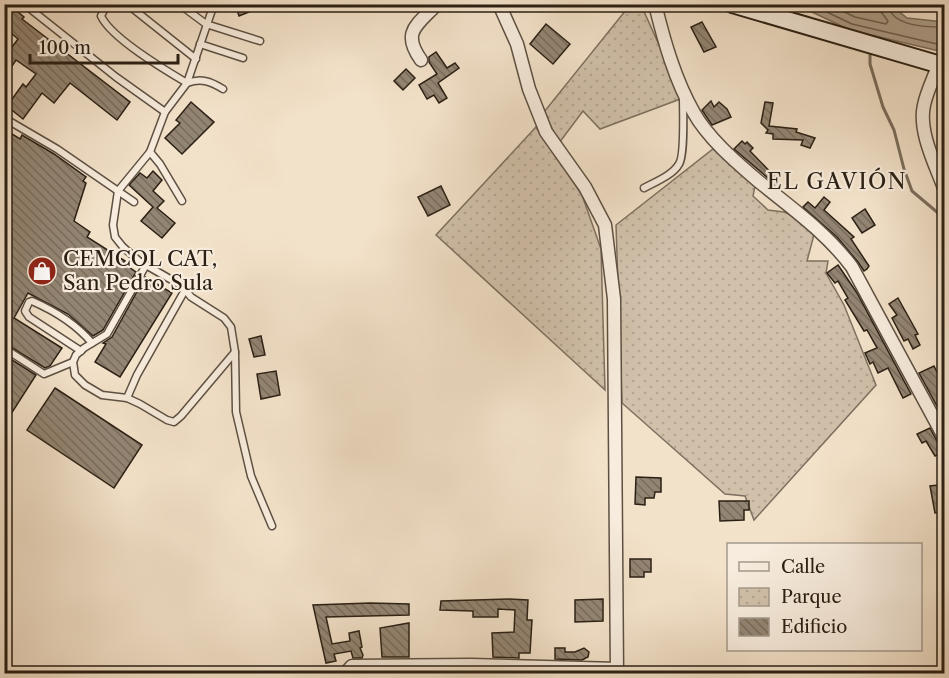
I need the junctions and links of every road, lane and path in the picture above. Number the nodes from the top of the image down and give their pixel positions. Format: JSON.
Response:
{"nodes":[{"id":1,"x":24,"y":4,"type":"edge"},
{"id":2,"x":107,"y":4,"type":"edge"},
{"id":3,"x":127,"y":4,"type":"edge"},
{"id":4,"x":179,"y":4,"type":"edge"},
{"id":5,"x":214,"y":4,"type":"edge"},
{"id":6,"x":437,"y":4,"type":"edge"},
{"id":7,"x":499,"y":4,"type":"edge"},
{"id":8,"x":655,"y":4,"type":"edge"},
{"id":9,"x":732,"y":4,"type":"edge"},
{"id":10,"x":206,"y":24,"type":"junction"},
{"id":11,"x":260,"y":41,"type":"dead end"},
{"id":12,"x":200,"y":44,"type":"junction"},
{"id":13,"x":196,"y":58,"type":"junction"},
{"id":14,"x":243,"y":58,"type":"dead end"},
{"id":15,"x":421,"y":60,"type":"dead end"},
{"id":16,"x":942,"y":65,"type":"edge"},
{"id":17,"x":187,"y":83,"type":"junction"},
{"id":18,"x":683,"y":88,"type":"junction"},
{"id":19,"x":223,"y":89,"type":"dead end"},
{"id":20,"x":165,"y":112,"type":"junction"},
{"id":21,"x":4,"y":118,"type":"edge"},
{"id":22,"x":150,"y":152,"type":"junction"},
{"id":23,"x":644,"y":188,"type":"dead end"},
{"id":24,"x":945,"y":188,"type":"edge"},
{"id":25,"x":118,"y":191,"type":"junction"},
{"id":26,"x":182,"y":201,"type":"dead end"},
{"id":27,"x":134,"y":202,"type":"dead end"},
{"id":28,"x":146,"y":265,"type":"junction"},
{"id":29,"x":185,"y":290,"type":"junction"},
{"id":30,"x":92,"y":343,"type":"junction"},
{"id":31,"x":4,"y":348,"type":"edge"},
{"id":32,"x":81,"y":351,"type":"junction"},
{"id":33,"x":235,"y":352,"type":"junction"},
{"id":34,"x":72,"y":363,"type":"junction"},
{"id":35,"x":127,"y":398,"type":"junction"},
{"id":36,"x":945,"y":437,"type":"edge"},
{"id":37,"x":272,"y":526,"type":"dead end"},
{"id":38,"x":471,"y":669,"type":"edge"},
{"id":39,"x":544,"y":670,"type":"edge"},
{"id":40,"x":617,"y":671,"type":"edge"},
{"id":41,"x":345,"y":674,"type":"edge"}],
"edges":[{"from":1,"to":20,"type":"lane"},
{"from":2,"to":17,"type":"lane"},
{"from":3,"to":13,"type":"lane"},
{"from":4,"to":10,"type":"lane"},
{"from":5,"to":10,"type":"lane"},
{"from":6,"to":15,"type":"street"},
{"from":7,"to":40,"type":"street"},
{"from":8,"to":18,"type":"street"},
{"from":9,"to":16,"type":"main road"},
{"from":10,"to":11,"type":"lane"},
{"from":10,"to":12,"type":"lane"},
{"from":12,"to":13,"type":"lane"},
{"from":12,"to":14,"type":"lane"},
{"from":13,"to":17,"type":"lane"},
{"from":16,"to":24,"type":"street"},
{"from":17,"to":19,"type":"lane"},
{"from":17,"to":20,"type":"lane"},
{"from":18,"to":23,"type":"lane"},
{"from":18,"to":36,"type":"street"},
{"from":20,"to":22,"type":"lane"},
{"from":21,"to":25,"type":"lane"},
{"from":22,"to":25,"type":"lane"},
{"from":22,"to":26,"type":"lane"},
{"from":25,"to":27,"type":"lane"},
{"from":25,"to":28,"type":"lane"},
{"from":28,"to":29,"type":"lane"},
{"from":28,"to":30,"type":"lane"},
{"from":29,"to":33,"type":"lane"},
{"from":29,"to":35,"type":"lane"},
{"from":30,"to":32,"type":"lane"},
{"from":30,"to":32,"type":"lane"},
{"from":31,"to":34,"type":"lane"},
{"from":32,"to":34,"type":"lane"},
{"from":33,"to":35,"type":"lane"},
{"from":33,"to":37,"type":"lane"},
{"from":34,"to":35,"type":"lane"},
{"from":38,"to":39,"type":"street"},
{"from":38,"to":41,"type":"street"},
{"from":39,"to":40,"type":"street"}]}
